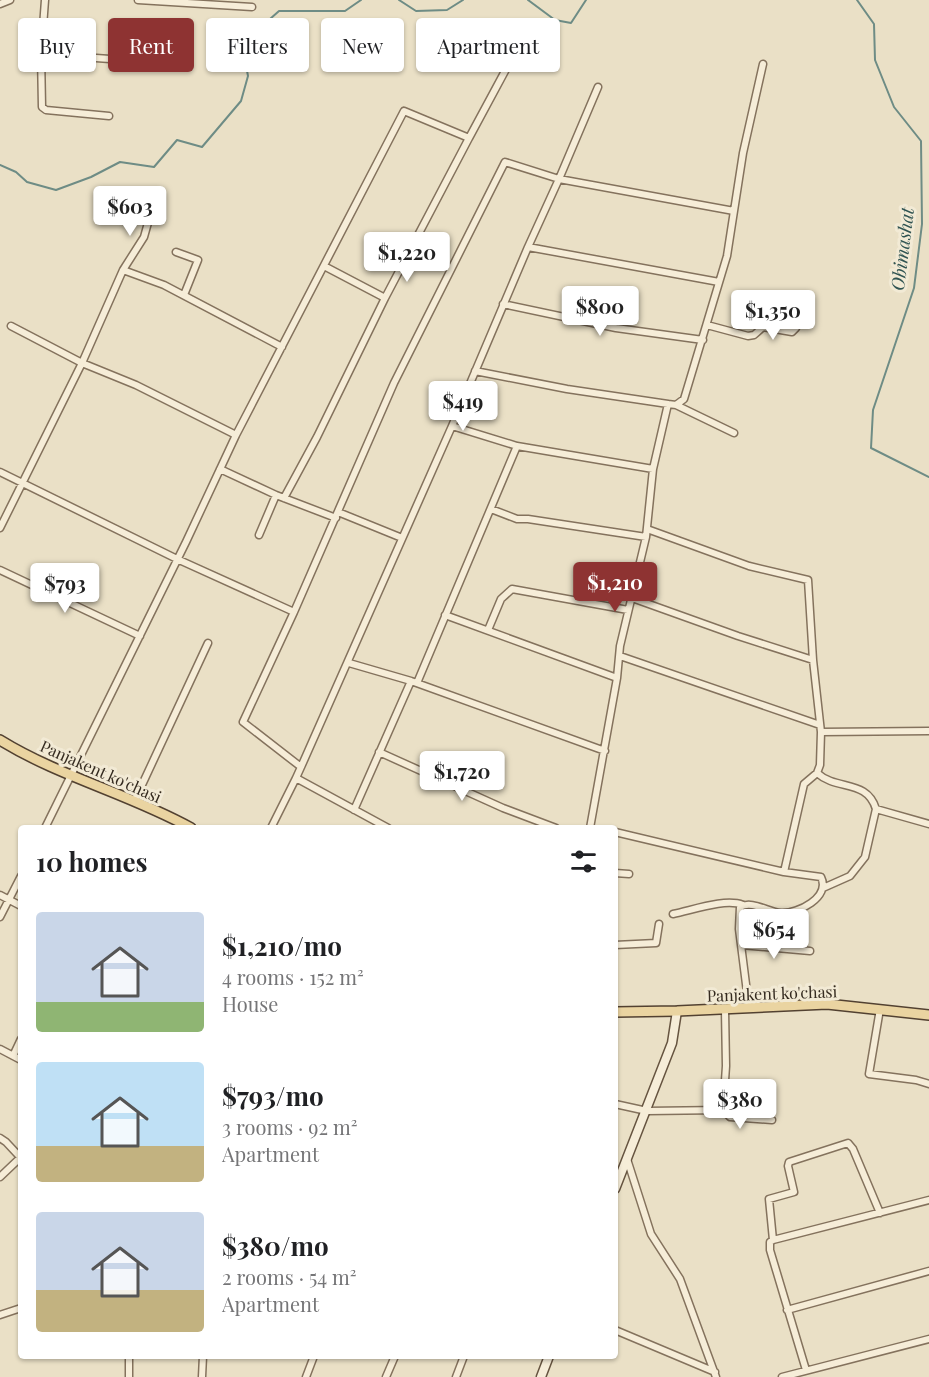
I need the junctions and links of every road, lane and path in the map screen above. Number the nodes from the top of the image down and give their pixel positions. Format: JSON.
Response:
{"nodes":[{"id":1,"x":10,"y":0,"type":"edge"},
{"id":2,"x":45,"y":0,"type":"edge"},
{"id":3,"x":138,"y":0,"type":"edge"},
{"id":4,"x":0,"y":4,"type":"edge"},
{"id":5,"x":252,"y":7,"type":"dead end"},
{"id":6,"x":44,"y":18,"type":"edge"},
{"id":7,"x":763,"y":64,"type":"dead end"},
{"id":8,"x":41,"y":72,"type":"edge"},
{"id":9,"x":505,"y":72,"type":"edge"},
{"id":10,"x":598,"y":87,"type":"dead end"},
{"id":11,"x":109,"y":116,"type":"dead end"},
{"id":12,"x":469,"y":138,"type":"junction"},
{"id":13,"x":559,"y":179,"type":"junction"},
{"id":14,"x":734,"y":211,"type":"junction"},
{"id":15,"x":151,"y":212,"type":"dead end"},
{"id":16,"x":528,"y":247,"type":"junction"},
{"id":17,"x":176,"y":252,"type":"dead end"},
{"id":18,"x":324,"y":266,"type":"junction"},
{"id":19,"x":123,"y":270,"type":"junction"},
{"id":20,"x":719,"y":282,"type":"junction"},
{"id":21,"x":184,"y":295,"type":"junction"},
{"id":22,"x":808,"y":297,"type":"dead end"},
{"id":23,"x":385,"y":298,"type":"junction"},
{"id":24,"x":503,"y":304,"type":"junction"},
{"id":25,"x":707,"y":325,"type":"junction"},
{"id":26,"x":11,"y":326,"type":"dead end"},
{"id":27,"x":703,"y":340,"type":"junction"},
{"id":28,"x":282,"y":347,"type":"junction"},
{"id":29,"x":82,"y":363,"type":"junction"},
{"id":30,"x":475,"y":371,"type":"junction"},
{"id":31,"x":668,"y":404,"type":"junction"},
{"id":32,"x":676,"y":405,"type":"junction"},
{"id":33,"x":452,"y":426,"type":"junction"},
{"id":34,"x":734,"y":433,"type":"dead end"},
{"id":35,"x":236,"y":435,"type":"junction"},
{"id":36,"x":517,"y":446,"type":"junction"},
{"id":37,"x":220,"y":469,"type":"junction"},
{"id":38,"x":653,"y":469,"type":"junction"},
{"id":39,"x":0,"y":472,"type":"edge"},
{"id":40,"x":23,"y":483,"type":"junction"},
{"id":41,"x":276,"y":495,"type":"junction"},
{"id":42,"x":284,"y":498,"type":"junction"},
{"id":43,"x":491,"y":509,"type":"junction"},
{"id":44,"x":337,"y":515,"type":"junction"},
{"id":45,"x":0,"y":528,"type":"edge"},
{"id":46,"x":647,"y":529,"type":"junction"},
{"id":47,"x":259,"y":535,"type":"dead end"},
{"id":48,"x":646,"y":537,"type":"junction"},
{"id":49,"x":402,"y":538,"type":"junction"},
{"id":50,"x":177,"y":559,"type":"junction"},
{"id":51,"x":0,"y":570,"type":"edge"},
{"id":52,"x":632,"y":598,"type":"junction"},
{"id":53,"x":628,"y":610,"type":"junction"},
{"id":54,"x":294,"y":612,"type":"junction"},
{"id":55,"x":445,"y":615,"type":"junction"},
{"id":56,"x":488,"y":630,"type":"junction"},
{"id":57,"x":140,"y":636,"type":"junction"},
{"id":58,"x":208,"y":643,"type":"dead end"},
{"id":59,"x":620,"y":656,"type":"junction"},
{"id":60,"x":813,"y":660,"type":"junction"},
{"id":61,"x":349,"y":663,"type":"junction"},
{"id":62,"x":617,"y":678,"type":"junction"},
{"id":63,"x":411,"y":681,"type":"junction"},
{"id":64,"x":821,"y":729,"type":"junction"},
{"id":65,"x":929,"y":731,"type":"edge"},
{"id":66,"x":0,"y":740,"type":"edge"},
{"id":67,"x":605,"y":751,"type":"junction"},
{"id":68,"x":379,"y":752,"type":"junction"},
{"id":69,"x":301,"y":766,"type":"junction"},
{"id":70,"x":817,"y":773,"type":"junction"},
{"id":71,"x":70,"y":776,"type":"junction"},
{"id":72,"x":296,"y":778,"type":"junction"},
{"id":73,"x":134,"y":802,"type":"junction"},
{"id":74,"x":876,"y":809,"type":"junction"},
{"id":75,"x":354,"y":810,"type":"junction"},
{"id":76,"x":929,"y":824,"type":"edge"},
{"id":77,"x":46,"y":825,"type":"edge"},
{"id":78,"x":184,"y":825,"type":"edge"},
{"id":79,"x":272,"y":825,"type":"edge"},
{"id":80,"x":382,"y":825,"type":"edge"},
{"id":81,"x":548,"y":825,"type":"edge"},
{"id":82,"x":593,"y":825,"type":"edge"},
{"id":83,"x":618,"y":833,"type":"edge"},
{"id":84,"x":784,"y":872,"type":"junction"},
{"id":85,"x":618,"y":873,"type":"edge"},
{"id":86,"x":628,"y":874,"type":"dead end"},
{"id":87,"x":18,"y":882,"type":"edge"},
{"id":88,"x":823,"y":888,"type":"junction"},
{"id":89,"x":0,"y":895,"type":"edge"},
{"id":90,"x":9,"y":900,"type":"junction"},
{"id":91,"x":18,"y":904,"type":"edge"},
{"id":92,"x":743,"y":904,"type":"junction"},
{"id":93,"x":673,"y":915,"type":"dead end"},
{"id":94,"x":0,"y":917,"type":"edge"},
{"id":95,"x":659,"y":924,"type":"dead end"},
{"id":96,"x":618,"y":945,"type":"edge"},
{"id":97,"x":741,"y":945,"type":"junction"},
{"id":98,"x":810,"y":951,"type":"dead end"},
{"id":99,"x":749,"y":1008,"type":"junction"},
{"id":100,"x":880,"y":1009,"type":"junction"},
{"id":101,"x":725,"y":1010,"type":"junction"},
{"id":102,"x":618,"y":1011,"type":"edge"},
{"id":103,"x":677,"y":1011,"type":"junction"},
{"id":104,"x":929,"y":1015,"type":"edge"},
{"id":105,"x":18,"y":1045,"type":"edge"},
{"id":106,"x":0,"y":1049,"type":"edge"},
{"id":107,"x":12,"y":1056,"type":"junction"},
{"id":108,"x":18,"y":1059,"type":"edge"},
{"id":109,"x":929,"y":1084,"type":"edge"},
{"id":110,"x":618,"y":1105,"type":"edge"},
{"id":111,"x":647,"y":1110,"type":"junction"},
{"id":112,"x":723,"y":1110,"type":"junction"},
{"id":113,"x":772,"y":1120,"type":"dead end"},
{"id":114,"x":0,"y":1138,"type":"edge"},
{"id":115,"x":18,"y":1155,"type":"edge"},
{"id":116,"x":18,"y":1159,"type":"edge"},
{"id":117,"x":627,"y":1160,"type":"junction"},
{"id":118,"x":0,"y":1176,"type":"edge"},
{"id":119,"x":618,"y":1182,"type":"edge"},
{"id":120,"x":929,"y":1200,"type":"edge"},
{"id":121,"x":880,"y":1213,"type":"junction"},
{"id":122,"x":773,"y":1240,"type":"junction"},
{"id":123,"x":929,"y":1270,"type":"edge"},
{"id":124,"x":18,"y":1309,"type":"edge"},
{"id":125,"x":787,"y":1310,"type":"junction"},
{"id":126,"x":0,"y":1315,"type":"edge"},
{"id":127,"x":618,"y":1331,"type":"edge"},
{"id":128,"x":929,"y":1340,"type":"edge"},
{"id":129,"x":129,"y":1359,"type":"edge"},
{"id":130,"x":203,"y":1359,"type":"edge"},
{"id":131,"x":313,"y":1359,"type":"edge"},
{"id":132,"x":394,"y":1359,"type":"edge"},
{"id":133,"x":463,"y":1359,"type":"edge"},
{"id":134,"x":548,"y":1359,"type":"edge"},
{"id":135,"x":806,"y":1370,"type":"junction"},
{"id":136,"x":716,"y":1375,"type":"edge"},
{"id":137,"x":129,"y":1377,"type":"edge"},
{"id":138,"x":202,"y":1377,"type":"edge"},
{"id":139,"x":306,"y":1377,"type":"edge"},
{"id":140,"x":386,"y":1377,"type":"edge"},
{"id":141,"x":456,"y":1377,"type":"edge"},
{"id":142,"x":541,"y":1377,"type":"edge"},
{"id":143,"x":782,"y":1377,"type":"edge"}],
"edges":[{"from":1,"to":4,"type":"street"},
{"from":2,"to":6,"type":"street"},
{"from":3,"to":5,"type":"street"},
{"from":7,"to":14,"type":"street"},
{"from":8,"to":11,"type":"street"},
{"from":9,"to":12,"type":"street"},
{"from":10,"to":13,"type":"street"},
{"from":12,"to":18,"type":"street"},
{"from":12,"to":23,"type":"street"},
{"from":13,"to":14,"type":"street"},
{"from":13,"to":16,"type":"street"},
{"from":13,"to":44,"type":"street"},
{"from":14,"to":20,"type":"street"},
{"from":15,"to":19,"type":"street"},
{"from":16,"to":20,"type":"street"},
{"from":16,"to":24,"type":"street"},
{"from":17,"to":21,"type":"street"},
{"from":18,"to":23,"type":"street"},
{"from":18,"to":28,"type":"street"},
{"from":19,"to":21,"type":"street"},
{"from":19,"to":29,"type":"street"},
{"from":20,"to":25,"type":"street"},
{"from":21,"to":28,"type":"street"},
{"from":22,"to":25,"type":"street"},
{"from":23,"to":42,"type":"street"},
{"from":24,"to":27,"type":"street"},
{"from":24,"to":30,"type":"street"},
{"from":25,"to":27,"type":"street"},
{"from":26,"to":29,"type":"street"},
{"from":27,"to":32,"type":"street"},
{"from":28,"to":35,"type":"street"},
{"from":29,"to":35,"type":"street"},
{"from":29,"to":40,"type":"street"},
{"from":30,"to":31,"type":"street"},
{"from":30,"to":33,"type":"street"},
{"from":31,"to":32,"type":"street"},
{"from":31,"to":38,"type":"street"},
{"from":32,"to":34,"type":"street"},
{"from":33,"to":36,"type":"street"},
{"from":33,"to":49,"type":"street"},
{"from":35,"to":37,"type":"street"},
{"from":36,"to":38,"type":"street"},
{"from":36,"to":43,"type":"street"},
{"from":37,"to":41,"type":"street"},
{"from":37,"to":50,"type":"street"},
{"from":38,"to":46,"type":"street"},
{"from":39,"to":40,"type":"street"},
{"from":40,"to":45,"type":"street"},
{"from":40,"to":50,"type":"street"},
{"from":41,"to":42,"type":"street"},
{"from":41,"to":47,"type":"street"},
{"from":42,"to":44,"type":"street"},
{"from":43,"to":48,"type":"street"},
{"from":43,"to":55,"type":"street"},
{"from":44,"to":49,"type":"street"},
{"from":44,"to":54,"type":"street"},
{"from":46,"to":48,"type":"street"},
{"from":46,"to":60,"type":"street"},
{"from":48,"to":52,"type":"street"},
{"from":49,"to":61,"type":"street"},
{"from":50,"to":54,"type":"street"},
{"from":50,"to":57,"type":"street"},
{"from":51,"to":57,"type":"street"},
{"from":52,"to":53,"type":"street"},
{"from":52,"to":60,"type":"street"},
{"from":53,"to":56,"type":"street"},
{"from":53,"to":59,"type":"street"},
{"from":54,"to":69,"type":"street"},
{"from":55,"to":56,"type":"street"},
{"from":55,"to":63,"type":"street"},
{"from":56,"to":62,"type":"street"},
{"from":57,"to":71,"type":"street"},
{"from":58,"to":73,"type":"street"},
{"from":59,"to":62,"type":"street"},
{"from":59,"to":64,"type":"street"},
{"from":60,"to":64,"type":"street"},
{"from":61,"to":63,"type":"street"},
{"from":61,"to":69,"type":"street"},
{"from":62,"to":67,"type":"street"},
{"from":63,"to":67,"type":"street"},
{"from":63,"to":68,"type":"street"},
{"from":64,"to":65,"type":"street"},
{"from":64,"to":70,"type":"street"},
{"from":66,"to":71,"type":"main road","name":"Panjakent ko'chasi"},
{"from":67,"to":82,"type":"street"},
{"from":68,"to":75,"type":"street"},
{"from":68,"to":81,"type":"street"},
{"from":69,"to":72,"type":"street"},
{"from":70,"to":74,"type":"street"},
{"from":70,"to":84,"type":"street"},
{"from":71,"to":73,"type":"main road","name":"Panjakent ko'chasi"},
{"from":71,"to":77,"type":"street"},
{"from":72,"to":75,"type":"street"},
{"from":72,"to":79,"type":"street"},
{"from":73,"to":78,"type":"main road","name":"Panjakent ko'chasi"},
{"from":74,"to":76,"type":"street"},
{"from":74,"to":88,"type":"street"},
{"from":75,"to":80,"type":"street"},
{"from":83,"to":84,"type":"street"},
{"from":84,"to":88,"type":"street"},
{"from":85,"to":86,"type":"street"},
{"from":87,"to":90,"type":"street"},
{"from":88,"to":92,"type":"street"},
{"from":89,"to":90,"type":"street"},
{"from":90,"to":91,"type":"street"},
{"from":90,"to":94,"type":"street"},
{"from":92,"to":93,"type":"street"},
{"from":92,"to":97,"type":"street"},
{"from":95,"to":96,"type":"street"},
{"from":97,"to":98,"type":"street"},
{"from":97,"to":99,"type":"street"},
{"from":99,"to":100,"type":"main road","name":"Panjakent ko'chasi"},
{"from":99,"to":101,"type":"main road","name":"Panjakent ko'chasi"},
{"from":100,"to":104,"type":"main road","name":"Panjakent ko'chasi"},
{"from":100,"to":109,"type":"street"},
{"from":101,"to":103,"type":"main road","name":"Panjakent ko'chasi"},
{"from":101,"to":112,"type":"street"},
{"from":102,"to":103,"type":"main road","name":"Panjakent ko'chasi"},
{"from":103,"to":111,"type":"main road"},
{"from":105,"to":107,"type":"street"},
{"from":106,"to":107,"type":"street"},
{"from":107,"to":108,"type":"street"},
{"from":110,"to":111,"type":"street"},
{"from":111,"to":112,"type":"street"},
{"from":111,"to":117,"type":"main road"},
{"from":112,"to":113,"type":"street"},
{"from":114,"to":115,"type":"street"},
{"from":116,"to":118,"type":"street"},
{"from":117,"to":119,"type":"main road"},
{"from":117,"to":136,"type":"street"},
{"from":120,"to":121,"type":"street"},
{"from":121,"to":122,"type":"street"},
{"from":121,"to":122,"type":"street"},
{"from":122,"to":125,"type":"street"},
{"from":123,"to":125,"type":"street"},
{"from":124,"to":126,"type":"street"},
{"from":125,"to":135,"type":"street"},
{"from":127,"to":136,"type":"street"},
{"from":128,"to":135,"type":"street"},
{"from":129,"to":137,"type":"street"},
{"from":130,"to":138,"type":"street"},
{"from":131,"to":139,"type":"street"},
{"from":132,"to":140,"type":"street"},
{"from":133,"to":141,"type":"street"},
{"from":134,"to":142,"type":"main road"},
{"from":135,"to":143,"type":"street"}]}
